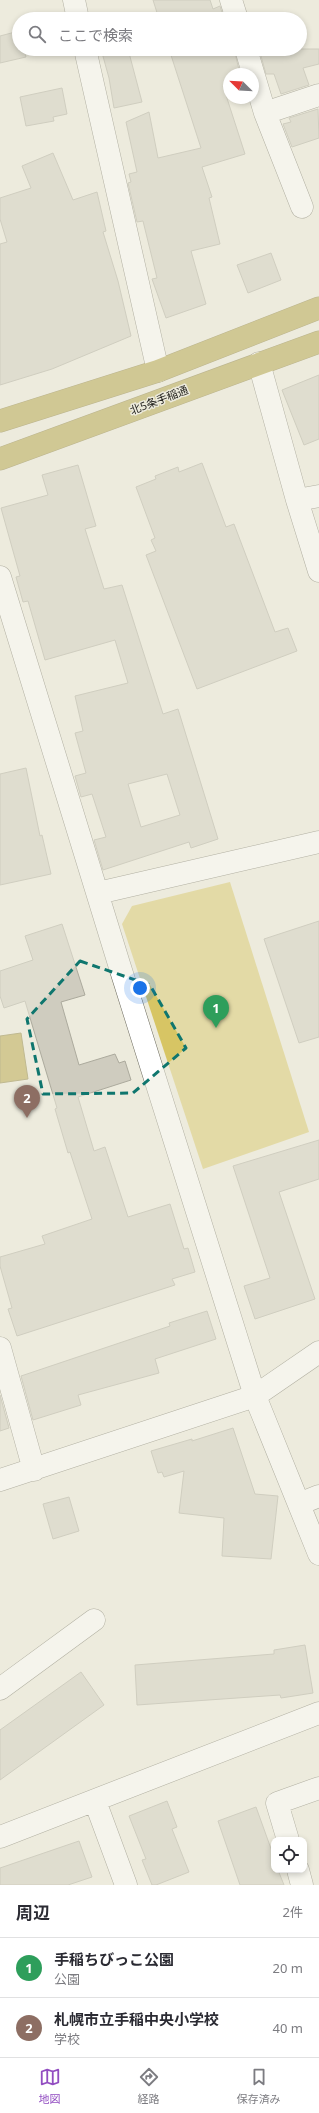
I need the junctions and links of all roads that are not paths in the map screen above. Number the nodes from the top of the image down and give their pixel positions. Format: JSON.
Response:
{"nodes":[{"id":1,"x":74,"y":0,"type":"edge"},
{"id":2,"x":231,"y":0,"type":"edge"},
{"id":3,"x":77,"y":12,"type":"edge"},
{"id":4,"x":234,"y":12,"type":"edge"},
{"id":5,"x":87,"y":56,"type":"edge"},
{"id":6,"x":248,"y":56,"type":"edge"},
{"id":7,"x":319,"y":95,"type":"edge"},
{"id":8,"x":265,"y":113,"type":"junction"},
{"id":9,"x":302,"y":207,"type":"dead end"},
{"id":10,"x":319,"y":308,"type":"edge"},
{"id":11,"x":319,"y":342,"type":"edge"},
{"id":12,"x":258,"y":363,"type":"junction"},
{"id":13,"x":158,"y":371,"type":"junction"},
{"id":14,"x":0,"y":421,"type":"edge"},
{"id":15,"x":0,"y":459,"type":"edge"},
{"id":16,"x":319,"y":496,"type":"edge"},
{"id":17,"x":297,"y":500,"type":"junction"},
{"id":18,"x":319,"y":571,"type":"edge"},
{"id":19,"x":0,"y":577,"type":"edge"},
{"id":20,"x":319,"y":842,"type":"edge"},
{"id":21,"x":98,"y":893,"type":"junction"},
{"id":22,"x":0,"y":1348,"type":"edge"},
{"id":23,"x":319,"y":1352,"type":"edge"},
{"id":24,"x":255,"y":1396,"type":"junction"},
{"id":25,"x":34,"y":1470,"type":"junction"},
{"id":26,"x":0,"y":1480,"type":"edge"},
{"id":27,"x":319,"y":1496,"type":"edge"},
{"id":28,"x":299,"y":1504,"type":"junction"},
{"id":29,"x":319,"y":1554,"type":"edge"},
{"id":30,"x":94,"y":1620,"type":"dead end"},
{"id":31,"x":0,"y":1689,"type":"edge"},
{"id":32,"x":319,"y":1714,"type":"edge"},
{"id":33,"x":319,"y":1788,"type":"edge"},
{"id":34,"x":95,"y":1801,"type":"junction"},
{"id":35,"x":0,"y":1837,"type":"edge"},
{"id":36,"x":287,"y":1837,"type":"edge"},
{"id":37,"x":299,"y":1873,"type":"edge"},
{"id":38,"x":126,"y":1885,"type":"edge"},
{"id":39,"x":302,"y":1885,"type":"edge"}],
"edges":[{"from":1,"to":3,"type":"street"},
{"from":2,"to":4,"type":"street"},
{"from":5,"to":13,"type":"street"},
{"from":6,"to":8,"type":"street"},
{"from":7,"to":8,"type":"street"},
{"from":8,"to":9,"type":"street"},
{"from":10,"to":13,"type":"highway"},
{"from":11,"to":12,"type":"highway","name":"北5条手稲通"},
{"from":12,"to":15,"type":"highway","name":"北5条手稲通"},
{"from":12,"to":17,"type":"street"},
{"from":13,"to":14,"type":"highway"},
{"from":16,"to":17,"type":"street"},
{"from":17,"to":18,"type":"street"},
{"from":19,"to":21,"type":"street"},
{"from":20,"to":21,"type":"street"},
{"from":21,"to":24,"type":"street"},
{"from":22,"to":25,"type":"street"},
{"from":23,"to":24,"type":"street"},
{"from":24,"to":25,"type":"street"},
{"from":24,"to":28,"type":"street"},
{"from":25,"to":26,"type":"street"},
{"from":27,"to":28,"type":"street"},
{"from":28,"to":29,"type":"street"},
{"from":30,"to":31,"type":"street"},
{"from":32,"to":34,"type":"street"},
{"from":33,"to":36,"type":"street"},
{"from":34,"to":35,"type":"street"},
{"from":34,"to":38,"type":"street"},
{"from":37,"to":39,"type":"street"}]}
